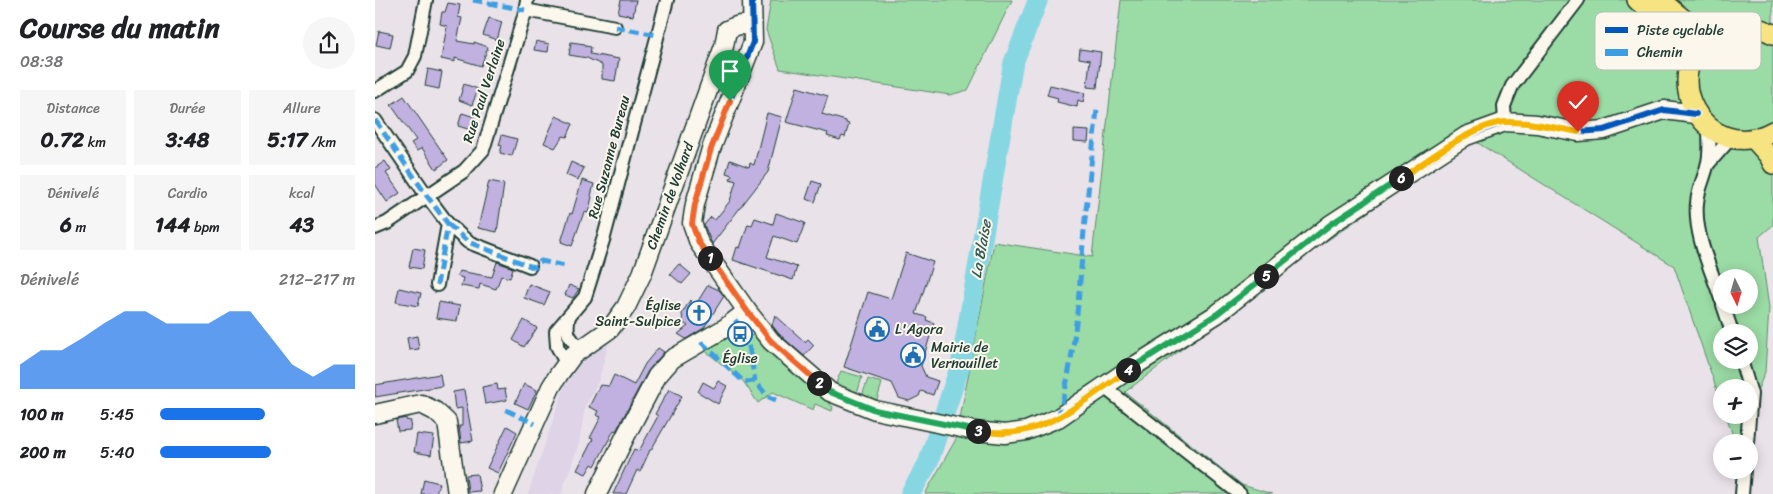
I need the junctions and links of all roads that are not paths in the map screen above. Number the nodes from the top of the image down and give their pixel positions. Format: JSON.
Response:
{"nodes":[{"id":1,"x":426,"y":0,"type":"edge"},
{"id":2,"x":667,"y":0,"type":"edge"},
{"id":3,"x":752,"y":0,"type":"edge"},
{"id":4,"x":1578,"y":0,"type":"edge"},
{"id":5,"x":1637,"y":0,"type":"edge"},
{"id":6,"x":1660,"y":0,"type":"edge"},
{"id":7,"x":526,"y":5,"type":"edge"},
{"id":8,"x":1650,"y":12,"type":"edge"},
{"id":9,"x":1675,"y":12,"type":"edge"},
{"id":10,"x":615,"y":27,"type":"dead end"},
{"id":11,"x":752,"y":27,"type":"junction"},
{"id":12,"x":1689,"y":70,"type":"edge"},
{"id":13,"x":1687,"y":87,"type":"junction"},
{"id":14,"x":375,"y":91,"type":"edge"},
{"id":15,"x":1665,"y":110,"type":"junction"},
{"id":16,"x":1696,"y":114,"type":"junction"},
{"id":17,"x":375,"y":120,"type":"edge"},
{"id":18,"x":1505,"y":122,"type":"junction"},
{"id":19,"x":1709,"y":128,"type":"junction"},
{"id":20,"x":1773,"y":131,"type":"edge"},
{"id":21,"x":1731,"y":138,"type":"junction"},
{"id":22,"x":1754,"y":139,"type":"junction"},
{"id":23,"x":1708,"y":164,"type":"junction"},
{"id":24,"x":1773,"y":164,"type":"edge"},
{"id":25,"x":427,"y":196,"type":"junction"},
{"id":26,"x":447,"y":224,"type":"junction"},
{"id":27,"x":375,"y":228,"type":"edge"},
{"id":28,"x":531,"y":266,"type":"dead end"},
{"id":29,"x":1713,"y":274,"type":"edge"},
{"id":30,"x":437,"y":285,"type":"dead end"},
{"id":31,"x":747,"y":311,"type":"junction"},
{"id":32,"x":569,"y":316,"type":"junction"},
{"id":33,"x":581,"y":350,"type":"junction"},
{"id":34,"x":566,"y":363,"type":"junction"},
{"id":35,"x":1744,"y":369,"type":"edge"},
{"id":36,"x":1104,"y":387,"type":"junction"},
{"id":37,"x":375,"y":414,"type":"edge"},
{"id":38,"x":1748,"y":434,"type":"edge"},
{"id":39,"x":1743,"y":479,"type":"edge"},
{"id":40,"x":457,"y":494,"type":"edge"},
{"id":41,"x":503,"y":494,"type":"edge"},
{"id":42,"x":597,"y":494,"type":"edge"},
{"id":43,"x":1240,"y":494,"type":"edge"},
{"id":44,"x":1742,"y":494,"type":"edge"}],
"edges":[{"from":1,"to":14,"type":"street"},
{"from":2,"to":32,"type":"street","name":"Rue Suzanne Bureau"},
{"from":3,"to":11,"type":"street","name":"Chemin de Volhard"},
{"from":4,"to":18,"type":"street"},
{"from":5,"to":8,"type":"main road"},
{"from":6,"to":9,"type":"main road"},
{"from":7,"to":10,"type":"street"},
{"from":7,"to":25,"type":"street","name":"Rue Paul Verlaine"},
{"from":11,"to":31,"type":"street","name":"Chemin de Volhard"},
{"from":11,"to":33,"type":"street","name":"Chemin de Volhard"},
{"from":12,"to":13,"type":"main road"},
{"from":13,"to":15,"type":"street"},
{"from":13,"to":16,"type":"main road"},
{"from":15,"to":16,"type":"street"},
{"from":15,"to":18,"type":"street"},
{"from":16,"to":19,"type":"main road"},
{"from":17,"to":25,"type":"street"},
{"from":18,"to":36,"type":"street","name":"Chemin de Volhard"},
{"from":19,"to":21,"type":"main road"},
{"from":19,"to":23,"type":"street"},
{"from":20,"to":22,"type":"main road"},
{"from":21,"to":22,"type":"main road"},
{"from":21,"to":23,"type":"street"},
{"from":22,"to":24,"type":"main road"},
{"from":23,"to":29,"type":"street"},
{"from":25,"to":26,"type":"street"},
{"from":25,"to":27,"type":"street","name":"Rue Paul Verlaine"},
{"from":26,"to":28,"type":"street"},
{"from":26,"to":30,"type":"street"},
{"from":31,"to":36,"type":"street","name":"Chemin de Volhard"},
{"from":31,"to":42,"type":"street"},
{"from":32,"to":33,"type":"street"},
{"from":32,"to":34,"type":"street","name":"Rue Suzanne Bureau"},
{"from":33,"to":34,"type":"street","name":"Chemin de Volhard"},
{"from":34,"to":41,"type":"street","name":"Chemin de Volhard"},
{"from":35,"to":38,"type":"street"},
{"from":36,"to":43,"type":"street"},
{"from":37,"to":40,"type":"street"},
{"from":39,"to":44,"type":"street"}]}
